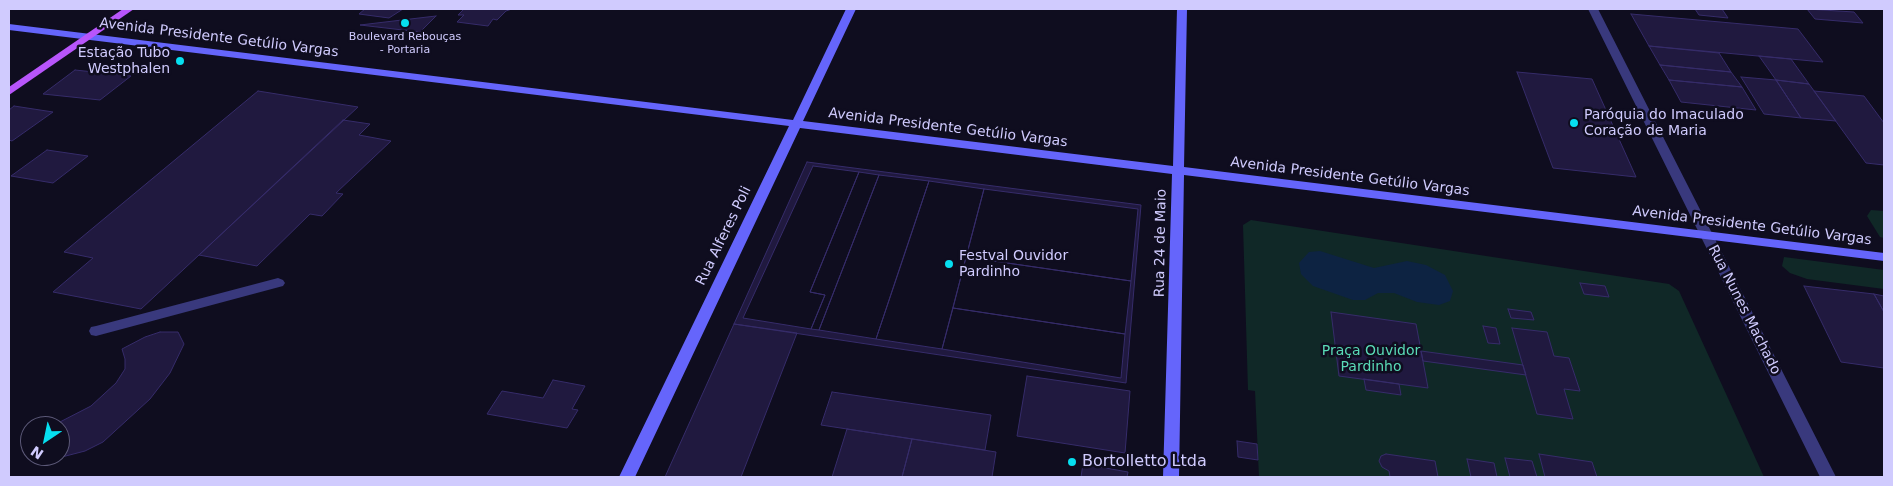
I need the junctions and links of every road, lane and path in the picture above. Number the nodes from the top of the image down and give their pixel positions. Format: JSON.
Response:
{"nodes":[{"id":1,"x":129,"y":9,"type":"edge"},
{"id":2,"x":851,"y":9,"type":"edge"},
{"id":3,"x":1182,"y":9,"type":"edge"},
{"id":4,"x":1593,"y":9,"type":"edge"},
{"id":5,"x":9,"y":28,"type":"edge"},
{"id":6,"x":87,"y":37,"type":"junction"},
{"id":7,"x":9,"y":92,"type":"edge"},
{"id":8,"x":796,"y":124,"type":"junction"},
{"id":9,"x":1178,"y":171,"type":"junction"},
{"id":10,"x":1706,"y":235,"type":"junction"},
{"id":11,"x":1884,"y":257,"type":"edge"},
{"id":12,"x":278,"y":283,"type":"dead end"},
{"id":13,"x":96,"y":331,"type":"dead end"},
{"id":14,"x":627,"y":477,"type":"edge"},
{"id":15,"x":1171,"y":477,"type":"edge"},
{"id":16,"x":1828,"y":477,"type":"edge"}],
"edges":[{"from":1,"to":6,"type":"main road"},
{"from":2,"to":8,"type":"main road","name":"Rua Alferes Poli"},
{"from":3,"to":9,"type":"main road","name":"Rua 24 de Maio"},
{"from":4,"to":10,"type":"street","name":"Rua Nunes Machado"},
{"from":5,"to":6,"type":"main road","name":"Avenida Presidente Getúlio Vargas"},
{"from":6,"to":7,"type":"main road"},
{"from":6,"to":8,"type":"main road","name":"Avenida Presidente Getúlio Vargas"},
{"from":8,"to":9,"type":"main road","name":"Avenida Presidente Getúlio Vargas"},
{"from":8,"to":14,"type":"main road","name":"Rua Alferes Poli"},
{"from":9,"to":10,"type":"main road","name":"Avenida Presidente Getúlio Vargas"},
{"from":9,"to":15,"type":"main road","name":"Rua 24 de Maio"},
{"from":10,"to":11,"type":"main road","name":"Avenida Presidente Getúlio Vargas"},
{"from":10,"to":16,"type":"street","name":"Rua Nunes Machado"},
{"from":12,"to":13,"type":"street"}]}
